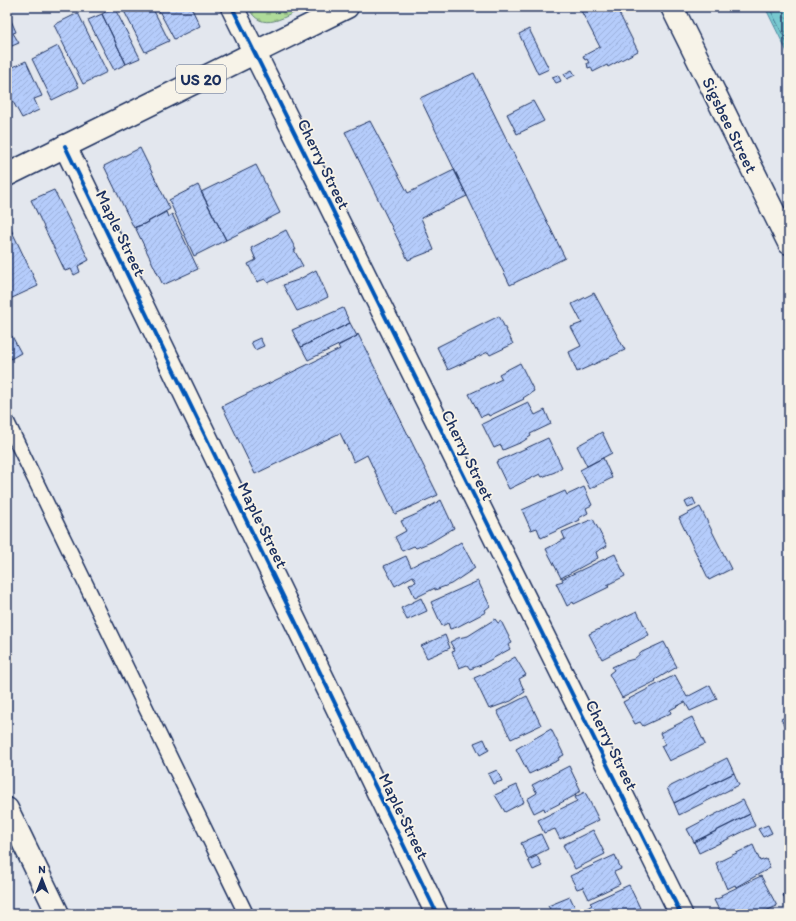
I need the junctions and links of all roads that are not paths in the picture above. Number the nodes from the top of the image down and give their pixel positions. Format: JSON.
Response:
{"nodes":[{"id":1,"x":232,"y":7,"type":"edge"},
{"id":2,"x":347,"y":7,"type":"edge"},
{"id":3,"x":672,"y":7,"type":"edge"},
{"id":4,"x":255,"y":52,"type":"junction"},
{"id":5,"x":65,"y":146,"type":"junction"},
{"id":6,"x":7,"y":175,"type":"edge"},
{"id":7,"x":789,"y":243,"type":"edge"},
{"id":8,"x":7,"y":422,"type":"edge"},
{"id":9,"x":7,"y":809,"type":"edge"},
{"id":10,"x":58,"y":914,"type":"edge"},
{"id":11,"x":246,"y":914,"type":"edge"},
{"id":12,"x":437,"y":914,"type":"edge"},
{"id":13,"x":681,"y":914,"type":"edge"}],
"edges":[{"from":1,"to":4,"type":"street","name":"Cherry Street"},
{"from":2,"to":4,"type":"street","number":"US 20"},
{"from":3,"to":7,"type":"street","name":"Sigsbee Street"},
{"from":4,"to":5,"type":"street","number":"US 20"},
{"from":4,"to":13,"type":"street","name":"Cherry Street"},
{"from":5,"to":6,"type":"street","number":"US 20"},
{"from":5,"to":12,"type":"street","name":"Maple Street"},
{"from":8,"to":11,"type":"lane"},
{"from":9,"to":10,"type":"street"}]}
